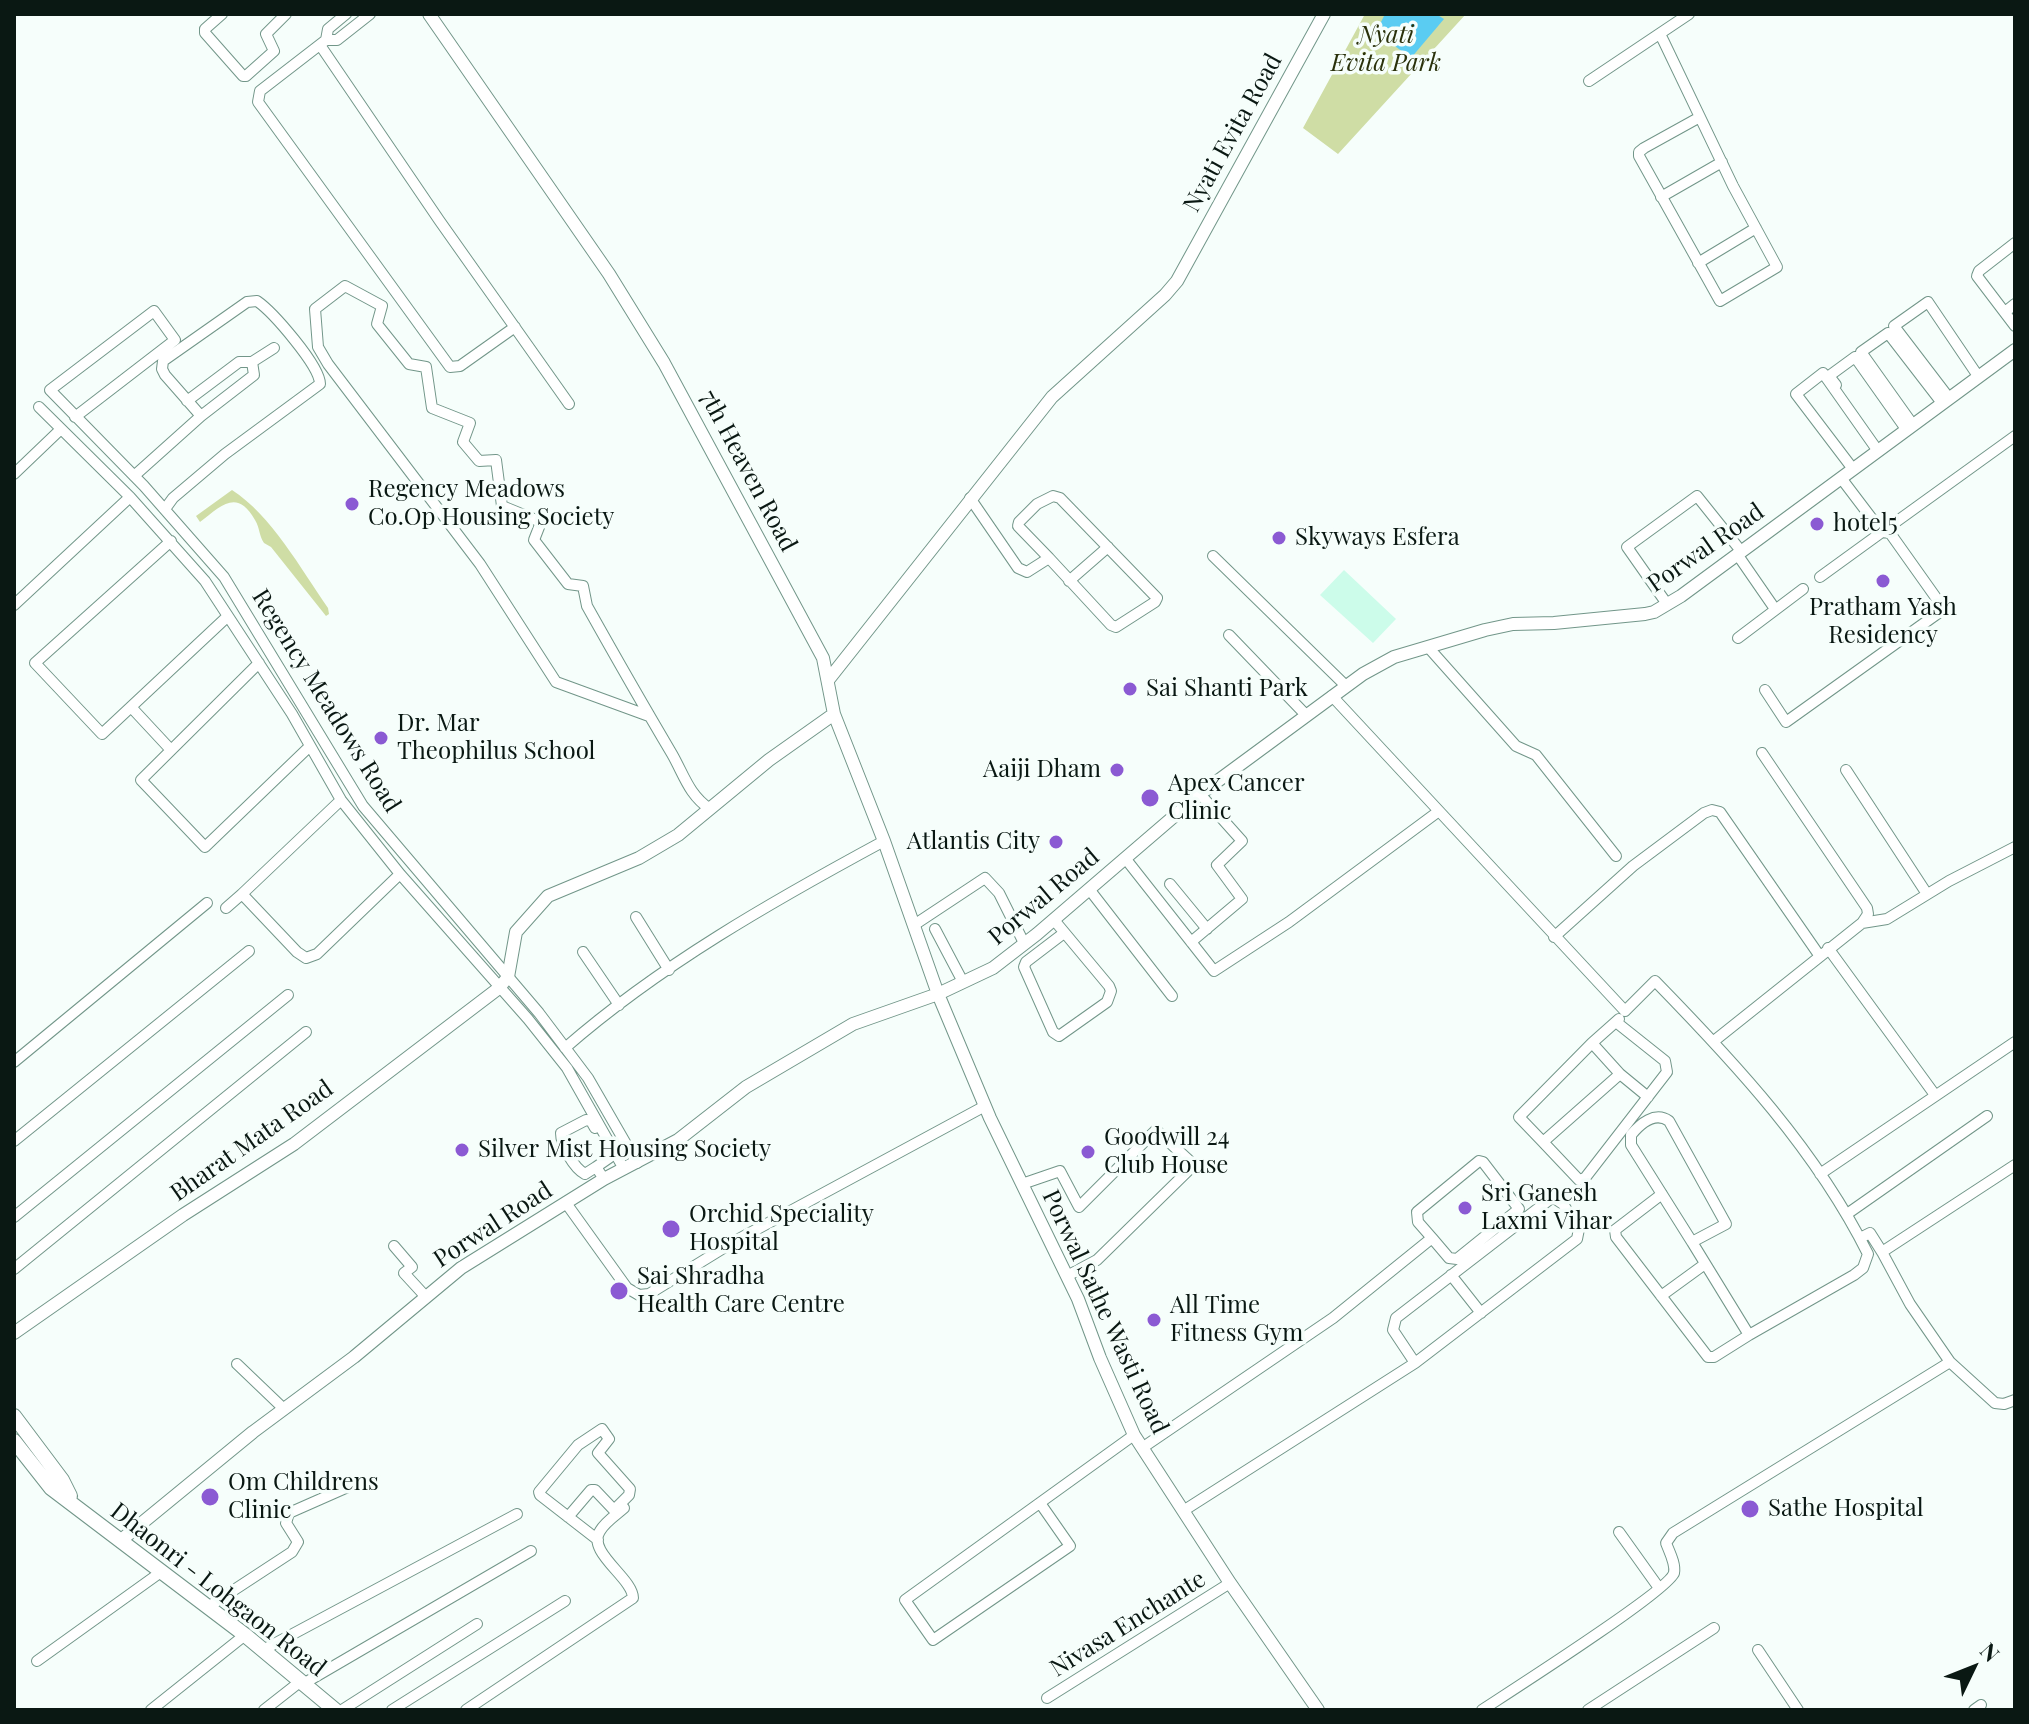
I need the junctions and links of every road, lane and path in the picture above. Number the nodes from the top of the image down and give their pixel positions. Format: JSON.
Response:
{"nodes":[{"id":1,"x":222,"y":14,"type":"edge"},
{"id":2,"x":286,"y":14,"type":"edge"},
{"id":3,"x":346,"y":14,"type":"edge"},
{"id":4,"x":370,"y":14,"type":"edge"},
{"id":5,"x":429,"y":14,"type":"edge"},
{"id":6,"x":1324,"y":14,"type":"edge"},
{"id":7,"x":1689,"y":14,"type":"edge"},
{"id":8,"x":1660,"y":34,"type":"junction"},
{"id":9,"x":323,"y":42,"type":"junction"},
{"id":10,"x":1589,"y":81,"type":"dead end"},
{"id":11,"x":1700,"y":117,"type":"junction"},
{"id":12,"x":1722,"y":162,"type":"junction"},
{"id":13,"x":1661,"y":197,"type":"junction"},
{"id":14,"x":1756,"y":228,"type":"junction"},
{"id":15,"x":2015,"y":243,"type":"edge"},
{"id":16,"x":1698,"y":263,"type":"junction"},
{"id":17,"x":2015,"y":304,"type":"edge"},
{"id":18,"x":2005,"y":312,"type":"junction"},
{"id":19,"x":2015,"y":326,"type":"edge"},
{"id":20,"x":515,"y":327,"type":"junction"},
{"id":21,"x":274,"y":348,"type":"dead end"},
{"id":22,"x":2015,"y":350,"type":"edge"},
{"id":23,"x":252,"y":362,"type":"junction"},
{"id":24,"x":1978,"y":376,"type":"junction"},
{"id":25,"x":187,"y":401,"type":"junction"},
{"id":26,"x":1946,"y":401,"type":"junction"},
{"id":27,"x":569,"y":404,"type":"dead end"},
{"id":28,"x":39,"y":407,"type":"dead end"},
{"id":29,"x":201,"y":416,"type":"junction"},
{"id":30,"x":75,"y":417,"type":"junction"},
{"id":31,"x":1910,"y":427,"type":"junction"},
{"id":32,"x":61,"y":429,"type":"junction"},
{"id":33,"x":2015,"y":436,"type":"edge"},
{"id":34,"x":1880,"y":450,"type":"junction"},
{"id":35,"x":1853,"y":469,"type":"junction"},
{"id":36,"x":14,"y":474,"type":"edge"},
{"id":37,"x":134,"y":476,"type":"junction"},
{"id":38,"x":1841,"y":478,"type":"junction"},
{"id":39,"x":130,"y":497,"type":"junction"},
{"id":40,"x":970,"y":498,"type":"junction"},
{"id":41,"x":165,"y":509,"type":"junction"},
{"id":42,"x":1882,"y":532,"type":"junction"},
{"id":43,"x":171,"y":541,"type":"junction"},
{"id":44,"x":1108,"y":547,"type":"junction"},
{"id":45,"x":1739,"y":552,"type":"junction"},
{"id":46,"x":1213,"y":556,"type":"dead end"},
{"id":47,"x":1049,"y":558,"type":"junction"},
{"id":48,"x":1820,"y":577,"type":"dead end"},
{"id":49,"x":1069,"y":581,"type":"junction"},
{"id":50,"x":1803,"y":589,"type":"dead end"},
{"id":51,"x":1667,"y":604,"type":"junction"},
{"id":52,"x":14,"y":605,"type":"edge"},
{"id":53,"x":1775,"y":609,"type":"junction"},
{"id":54,"x":228,"y":616,"type":"junction"},
{"id":55,"x":1229,"y":635,"type":"dead end"},
{"id":56,"x":1738,"y":638,"type":"dead end"},
{"id":57,"x":1428,"y":647,"type":"junction"},
{"id":58,"x":259,"y":663,"type":"junction"},
{"id":59,"x":829,"y":679,"type":"junction"},
{"id":60,"x":1346,"y":686,"type":"junction"},
{"id":61,"x":1765,"y":690,"type":"dead end"},
{"id":62,"x":1332,"y":696,"type":"junction"},
{"id":63,"x":131,"y":707,"type":"junction"},
{"id":64,"x":834,"y":714,"type":"junction"},
{"id":65,"x":1306,"y":715,"type":"junction"},
{"id":66,"x":649,"y":716,"type":"junction"},
{"id":67,"x":309,"y":747,"type":"junction"},
{"id":68,"x":171,"y":750,"type":"junction"},
{"id":69,"x":1762,"y":753,"type":"dead end"},
{"id":70,"x":1846,"y":770,"type":"dead end"},
{"id":71,"x":1200,"y":794,"type":"junction"},
{"id":72,"x":341,"y":800,"type":"junction"},
{"id":73,"x":710,"y":809,"type":"junction"},
{"id":74,"x":1439,"y":811,"type":"junction"},
{"id":75,"x":884,"y":841,"type":"junction"},
{"id":76,"x":2015,"y":847,"type":"edge"},
{"id":77,"x":1616,"y":856,"type":"dead end"},
{"id":78,"x":1125,"y":858,"type":"junction"},
{"id":79,"x":400,"y":874,"type":"junction"},
{"id":80,"x":1170,"y":884,"type":"dead end"},
{"id":81,"x":1089,"y":889,"type":"junction"},
{"id":82,"x":242,"y":894,"type":"junction"},
{"id":83,"x":1927,"y":894,"type":"junction"},
{"id":84,"x":207,"y":903,"type":"dead end"},
{"id":85,"x":226,"y":908,"type":"dead end"},
{"id":86,"x":636,"y":917,"type":"dead end"},
{"id":87,"x":1054,"y":920,"type":"junction"},
{"id":88,"x":1862,"y":923,"type":"junction"},
{"id":89,"x":914,"y":925,"type":"junction"},
{"id":90,"x":935,"y":929,"type":"dead end"},
{"id":91,"x":1207,"y":929,"type":"junction"},
{"id":92,"x":1064,"y":933,"type":"junction"},
{"id":93,"x":1554,"y":937,"type":"junction"},
{"id":94,"x":1191,"y":942,"type":"junction"},
{"id":95,"x":1024,"y":943,"type":"junction"},
{"id":96,"x":1828,"y":948,"type":"junction"},
{"id":97,"x":249,"y":951,"type":"dead end"},
{"id":98,"x":583,"y":952,"type":"dead end"},
{"id":99,"x":1819,"y":955,"type":"junction"},
{"id":100,"x":669,"y":970,"type":"junction"},
{"id":101,"x":508,"y":977,"type":"junction"},
{"id":102,"x":963,"y":982,"type":"junction"},
{"id":103,"x":499,"y":988,"type":"junction"},
{"id":104,"x":938,"y":994,"type":"junction"},
{"id":105,"x":288,"y":995,"type":"dead end"},
{"id":106,"x":1172,"y":996,"type":"dead end"},
{"id":107,"x":619,"y":1005,"type":"junction"},
{"id":108,"x":1625,"y":1011,"type":"junction"},
{"id":109,"x":1616,"y":1022,"type":"junction"},
{"id":110,"x":306,"y":1032,"type":"dead end"},
{"id":111,"x":1714,"y":1041,"type":"junction"},
{"id":112,"x":2015,"y":1042,"type":"edge"},
{"id":113,"x":1592,"y":1043,"type":"junction"},
{"id":114,"x":565,"y":1048,"type":"junction"},
{"id":115,"x":14,"y":1062,"type":"edge"},
{"id":116,"x":1620,"y":1074,"type":"junction"},
{"id":117,"x":1935,"y":1095,"type":"junction"},
{"id":118,"x":1648,"y":1097,"type":"junction"},
{"id":119,"x":985,"y":1106,"type":"junction"},
{"id":120,"x":1987,"y":1116,"type":"dead end"},
{"id":121,"x":14,"y":1141,"type":"edge"},
{"id":122,"x":1543,"y":1142,"type":"junction"},
{"id":123,"x":637,"y":1163,"type":"junction"},
{"id":124,"x":2015,"y":1165,"type":"edge"},
{"id":125,"x":596,"y":1167,"type":"junction"},
{"id":126,"x":624,"y":1169,"type":"junction"},
{"id":127,"x":1820,"y":1174,"type":"junction"},
{"id":128,"x":604,"y":1179,"type":"junction"},
{"id":129,"x":1022,"y":1184,"type":"junction"},
{"id":130,"x":1662,"y":1194,"type":"junction"},
{"id":131,"x":566,"y":1203,"type":"junction"},
{"id":132,"x":1847,"y":1214,"type":"junction"},
{"id":133,"x":14,"y":1217,"type":"edge"},
{"id":134,"x":1432,"y":1238,"type":"junction"},
{"id":135,"x":1860,"y":1238,"type":"junction"},
{"id":136,"x":1692,"y":1242,"type":"junction"},
{"id":137,"x":394,"y":1246,"type":"dead end"},
{"id":138,"x":1882,"y":1252,"type":"junction"},
{"id":139,"x":1705,"y":1264,"type":"junction"},
{"id":140,"x":14,"y":1269,"type":"edge"},
{"id":141,"x":1451,"y":1275,"type":"junction"},
{"id":142,"x":1067,"y":1276,"type":"junction"},
{"id":143,"x":1661,"y":1296,"type":"junction"},
{"id":144,"x":426,"y":1297,"type":"junction"},
{"id":145,"x":1481,"y":1313,"type":"junction"},
{"id":146,"x":14,"y":1333,"type":"edge"},
{"id":147,"x":1749,"y":1335,"type":"junction"},
{"id":148,"x":1950,"y":1362,"type":"junction"},
{"id":149,"x":1415,"y":1363,"type":"junction"},
{"id":150,"x":237,"y":1364,"type":"dead end"},
{"id":151,"x":2015,"y":1400,"type":"edge"},
{"id":152,"x":284,"y":1409,"type":"junction"},
{"id":153,"x":14,"y":1416,"type":"edge"},
{"id":154,"x":17,"y":1435,"type":"edge"},
{"id":155,"x":1134,"y":1435,"type":"junction"},
{"id":156,"x":1142,"y":1448,"type":"junction"},
{"id":157,"x":357,"y":1483,"type":"dead end"},
{"id":158,"x":636,"y":1495,"type":"dead end"},
{"id":159,"x":1040,"y":1503,"type":"junction"},
{"id":160,"x":1183,"y":1511,"type":"junction"},
{"id":161,"x":517,"y":1514,"type":"dead end"},
{"id":162,"x":568,"y":1517,"type":"junction"},
{"id":163,"x":1619,"y":1532,"type":"dead end"},
{"id":164,"x":598,"y":1540,"type":"junction"},
{"id":165,"x":120,"y":1541,"type":"junction"},
{"id":166,"x":531,"y":1551,"type":"dead end"},
{"id":167,"x":161,"y":1572,"type":"junction"},
{"id":168,"x":1230,"y":1583,"type":"junction"},
{"id":169,"x":1659,"y":1588,"type":"junction"},
{"id":170,"x":565,"y":1601,"type":"dead end"},
{"id":171,"x":208,"y":1607,"type":"junction"},
{"id":172,"x":477,"y":1624,"type":"dead end"},
{"id":173,"x":1714,"y":1628,"type":"dead end"},
{"id":174,"x":245,"y":1635,"type":"junction"},
{"id":175,"x":263,"y":1650,"type":"junction"},
{"id":176,"x":1758,"y":1650,"type":"dead end"},
{"id":177,"x":37,"y":1661,"type":"dead end"},
{"id":178,"x":302,"y":1682,"type":"junction"},
{"id":179,"x":1047,"y":1698,"type":"dead end"},
{"id":180,"x":151,"y":1710,"type":"edge"},
{"id":181,"x":264,"y":1710,"type":"edge"},
{"id":182,"x":335,"y":1710,"type":"edge"},
{"id":183,"x":342,"y":1710,"type":"edge"},
{"id":184,"x":392,"y":1710,"type":"edge"},
{"id":185,"x":466,"y":1710,"type":"edge"},
{"id":186,"x":1318,"y":1710,"type":"edge"},
{"id":187,"x":1482,"y":1710,"type":"edge"},
{"id":188,"x":1588,"y":1710,"type":"edge"},
{"id":189,"x":1798,"y":1710,"type":"edge"}],
"edges":[{"from":1,"to":2,"type":"street"},
{"from":3,"to":9,"type":"street"},
{"from":4,"to":9,"type":"street"},
{"from":5,"to":59,"type":"street","name":"7th Heaven Road"},
{"from":6,"to":40,"type":"street","name":"Nyati Evita Road"},
{"from":7,"to":8,"type":"street"},
{"from":8,"to":10,"type":"street"},
{"from":8,"to":11,"type":"street"},
{"from":9,"to":20,"type":"street"},
{"from":9,"to":20,"type":"street"},
{"from":11,"to":12,"type":"street"},
{"from":11,"to":13,"type":"street"},
{"from":12,"to":13,"type":"street"},
{"from":12,"to":14,"type":"street"},
{"from":13,"to":16,"type":"street"},
{"from":14,"to":16,"type":"street"},
{"from":14,"to":16,"type":"street"},
{"from":15,"to":18,"type":"street"},
{"from":17,"to":18,"type":"street"},
{"from":18,"to":19,"type":"street"},
{"from":20,"to":27,"type":"street"},
{"from":21,"to":23,"type":"street"},
{"from":22,"to":24,"type":"street","name":"Porwal Road"},
{"from":23,"to":25,"type":"street"},
{"from":23,"to":29,"type":"street"},
{"from":24,"to":26,"type":"street","name":"Porwal Road"},
{"from":24,"to":26,"type":"street"},
{"from":25,"to":29,"type":"street"},
{"from":25,"to":41,"type":"street"},
{"from":26,"to":31,"type":"street","name":"Porwal Road"},
{"from":26,"to":31,"type":"street"},
{"from":28,"to":32,"type":"street"},
{"from":29,"to":37,"type":"street"},
{"from":30,"to":30,"type":"street","name":"Regency Meadows Road"},
{"from":30,"to":37,"type":"street","name":"Regency Meadows Road"},
{"from":31,"to":34,"type":"street","name":"Porwal Road"},
{"from":31,"to":34,"type":"street"},
{"from":32,"to":36,"type":"street"},
{"from":32,"to":39,"type":"street"},
{"from":33,"to":42,"type":"street"},
{"from":34,"to":35,"type":"street","name":"Porwal Road"},
{"from":34,"to":35,"type":"street"},
{"from":35,"to":38,"type":"street","name":"Porwal Road"},
{"from":37,"to":41,"type":"street","name":"Regency Meadows Road"},
{"from":38,"to":42,"type":"street"},
{"from":38,"to":45,"type":"street","name":"Porwal Road"},
{"from":39,"to":43,"type":"street"},
{"from":39,"to":52,"type":"street"},
{"from":40,"to":47,"type":"street"},
{"from":40,"to":59,"type":"street","name":"Nyati Evita Road"},
{"from":41,"to":101,"type":"street","name":"Regency Meadows Road"},
{"from":42,"to":48,"type":"street"},
{"from":42,"to":61,"type":"street"},
{"from":43,"to":54,"type":"street"},
{"from":43,"to":63,"type":"street"},
{"from":44,"to":47,"type":"street"},
{"from":44,"to":49,"type":"street"},
{"from":44,"to":49,"type":"street"},
{"from":45,"to":51,"type":"street","name":"Porwal Road"},
{"from":45,"to":51,"type":"street"},
{"from":45,"to":53,"type":"street"},
{"from":46,"to":60,"type":"street"},
{"from":47,"to":49,"type":"street"},
{"from":50,"to":53,"type":"street"},
{"from":51,"to":57,"type":"street","name":"Porwal Road"},
{"from":53,"to":56,"type":"street"},
{"from":54,"to":58,"type":"street"},
{"from":54,"to":63,"type":"street"},
{"from":55,"to":65,"type":"street"},
{"from":57,"to":60,"type":"street","name":"Porwal Road"},
{"from":57,"to":77,"type":"street"},
{"from":58,"to":67,"type":"street"},
{"from":58,"to":68,"type":"street"},
{"from":59,"to":64,"type":"street","name":"7th Heaven Road"},
{"from":60,"to":62,"type":"street","name":"Porwal Road"},
{"from":62,"to":65,"type":"street","name":"Porwal Road"},
{"from":62,"to":74,"type":"street"},
{"from":63,"to":68,"type":"street"},
{"from":64,"to":73,"type":"street"},
{"from":64,"to":75,"type":"street","name":"7th Heaven Road"},
{"from":65,"to":71,"type":"street","name":"Porwal Road"},
{"from":66,"to":66,"type":"street"},
{"from":66,"to":73,"type":"street"},
{"from":67,"to":68,"type":"street"},
{"from":67,"to":72,"type":"street"},
{"from":69,"to":88,"type":"street"},
{"from":70,"to":83,"type":"street"},
{"from":71,"to":78,"type":"street","name":"Porwal Road"},
{"from":71,"to":91,"type":"street"},
{"from":72,"to":79,"type":"street"},
{"from":72,"to":82,"type":"street"},
{"from":73,"to":101,"type":"street"},
{"from":74,"to":93,"type":"street"},
{"from":74,"to":94,"type":"street"},
{"from":75,"to":89,"type":"street","name":"7th Heaven Road"},
{"from":75,"to":100,"type":"street"},
{"from":76,"to":83,"type":"street"},
{"from":78,"to":81,"type":"street","name":"Porwal Road"},
{"from":78,"to":94,"type":"street"},
{"from":79,"to":82,"type":"street"},
{"from":79,"to":103,"type":"street"},
{"from":80,"to":91,"type":"street"},
{"from":81,"to":87,"type":"street","name":"Porwal Road"},
{"from":81,"to":106,"type":"street"},
{"from":82,"to":85,"type":"street"},
{"from":83,"to":88,"type":"street"},
{"from":84,"to":115,"type":"street"},
{"from":86,"to":100,"type":"street"},
{"from":87,"to":92,"type":"street"},
{"from":87,"to":95,"type":"street","name":"Porwal Road"},
{"from":88,"to":96,"type":"street"},
{"from":89,"to":95,"type":"street"},
{"from":89,"to":104,"type":"street","name":"7th Heaven Road"},
{"from":90,"to":102,"type":"street"},
{"from":91,"to":94,"type":"street"},
{"from":92,"to":92,"type":"street"},
{"from":93,"to":99,"type":"street"},
{"from":93,"to":108,"type":"street"},
{"from":95,"to":102,"type":"street","name":"Porwal Road"},
{"from":96,"to":99,"type":"street"},
{"from":96,"to":117,"type":"street"},
{"from":97,"to":121,"type":"street"},
{"from":98,"to":107,"type":"street"},
{"from":99,"to":111,"type":"street"},
{"from":100,"to":107,"type":"street"},
{"from":101,"to":103,"type":"street","name":"Bharat Mata Road"},
{"from":101,"to":114,"type":"street","name":"Regency Meadows Road"},
{"from":102,"to":104,"type":"street","name":"Porwal Road"},
{"from":103,"to":126,"type":"street"},
{"from":103,"to":146,"type":"street","name":"Bharat Mata Road"},
{"from":104,"to":119,"type":"street","name":"Porwal Sathe Wasti Road"},
{"from":104,"to":123,"type":"street","name":"Porwal Road"},
{"from":105,"to":133,"type":"street"},
{"from":107,"to":114,"type":"street"},
{"from":108,"to":109,"type":"street"},
{"from":108,"to":111,"type":"street"},
{"from":109,"to":113,"type":"street"},
{"from":109,"to":118,"type":"street"},
{"from":110,"to":140,"type":"street"},
{"from":111,"to":127,"type":"street"},
{"from":112,"to":117,"type":"street"},
{"from":113,"to":116,"type":"street"},
{"from":113,"to":122,"type":"street"},
{"from":114,"to":123,"type":"street","name":"Regency Meadows Road"},
{"from":116,"to":118,"type":"street"},
{"from":116,"to":122,"type":"street"},
{"from":117,"to":127,"type":"street"},
{"from":118,"to":122,"type":"street"},
{"from":119,"to":129,"type":"street","name":"Porwal Sathe Wasti Road"},
{"from":119,"to":131,"type":"street"},
{"from":120,"to":132,"type":"street"},
{"from":123,"to":126,"type":"street","name":"Porwal Road"},
{"from":124,"to":138,"type":"street"},
{"from":125,"to":125,"type":"street"},
{"from":125,"to":128,"type":"street"},
{"from":126,"to":128,"type":"street","name":"Porwal Road"},
{"from":127,"to":132,"type":"street"},
{"from":128,"to":131,"type":"street","name":"Porwal Road"},
{"from":129,"to":142,"type":"street","name":"Porwal Sathe Wasti Road"},
{"from":129,"to":142,"type":"street"},
{"from":130,"to":136,"type":"street"},
{"from":130,"to":136,"type":"street"},
{"from":130,"to":143,"type":"street"},
{"from":131,"to":144,"type":"street","name":"Porwal Road"},
{"from":132,"to":135,"type":"street"},
{"from":134,"to":134,"type":"street"},
{"from":134,"to":156,"type":"street"},
{"from":135,"to":138,"type":"street"},
{"from":135,"to":147,"type":"street"},
{"from":136,"to":139,"type":"street"},
{"from":137,"to":144,"type":"street"},
{"from":138,"to":148,"type":"street"},
{"from":139,"to":143,"type":"street"},
{"from":139,"to":147,"type":"street"},
{"from":141,"to":145,"type":"street"},
{"from":141,"to":145,"type":"street"},
{"from":141,"to":149,"type":"street"},
{"from":142,"to":155,"type":"street","name":"Porwal Sathe Wasti Road"},
{"from":143,"to":147,"type":"street"},
{"from":144,"to":152,"type":"street","name":"Porwal Road"},
{"from":145,"to":149,"type":"street"},
{"from":148,"to":151,"type":"street"},
{"from":148,"to":169,"type":"street"},
{"from":149,"to":160,"type":"street"},
{"from":150,"to":152,"type":"street"},
{"from":152,"to":165,"type":"street","name":"Porwal Road"},
{"from":153,"to":154,"type":"main road","name":"Dhaonri - Lohgaon Road"},
{"from":154,"to":165,"type":"main road","name":"Dhaonri - Lohgaon Road"},
{"from":155,"to":156,"type":"street","name":"Porwal Sathe Wasti Road"},
{"from":155,"to":159,"type":"street"},
{"from":156,"to":160,"type":"street","name":"Porwal Sathe Wasti Road"},
{"from":157,"to":171,"type":"street"},
{"from":158,"to":164,"type":"street"},
{"from":159,"to":159,"type":"street"},
{"from":160,"to":168,"type":"street","name":"Porwal Sathe Wasti Road"},
{"from":161,"to":175,"type":"street"},
{"from":162,"to":162,"type":"street"},
{"from":162,"to":164,"type":"street"},
{"from":163,"to":169,"type":"street"},
{"from":164,"to":185,"type":"street"},
{"from":165,"to":167,"type":"main road","name":"Dhaonri - Lohgaon Road"},
{"from":166,"to":178,"type":"street"},
{"from":167,"to":171,"type":"main road","name":"Dhaonri - Lohgaon Road"},
{"from":167,"to":177,"type":"street"},
{"from":168,"to":179,"type":"street","name":"Nivasa Enchante"},
{"from":168,"to":186,"type":"street","name":"Porwal Sathe Wasti Road"},
{"from":169,"to":187,"type":"street"},
{"from":170,"to":184,"type":"street"},
{"from":171,"to":174,"type":"main road","name":"Dhaonri - Lohgaon Road"},
{"from":172,"to":183,"type":"street"},
{"from":173,"to":188,"type":"street"},
{"from":174,"to":175,"type":"main road","name":"Dhaonri - Lohgaon Road"},
{"from":174,"to":180,"type":"street"},
{"from":175,"to":178,"type":"main road","name":"Dhaonri - Lohgaon Road"},
{"from":176,"to":189,"type":"street"},
{"from":178,"to":181,"type":"street"},
{"from":178,"to":182,"type":"main road","name":"Dhaonri - Lohgaon Road"}]}
